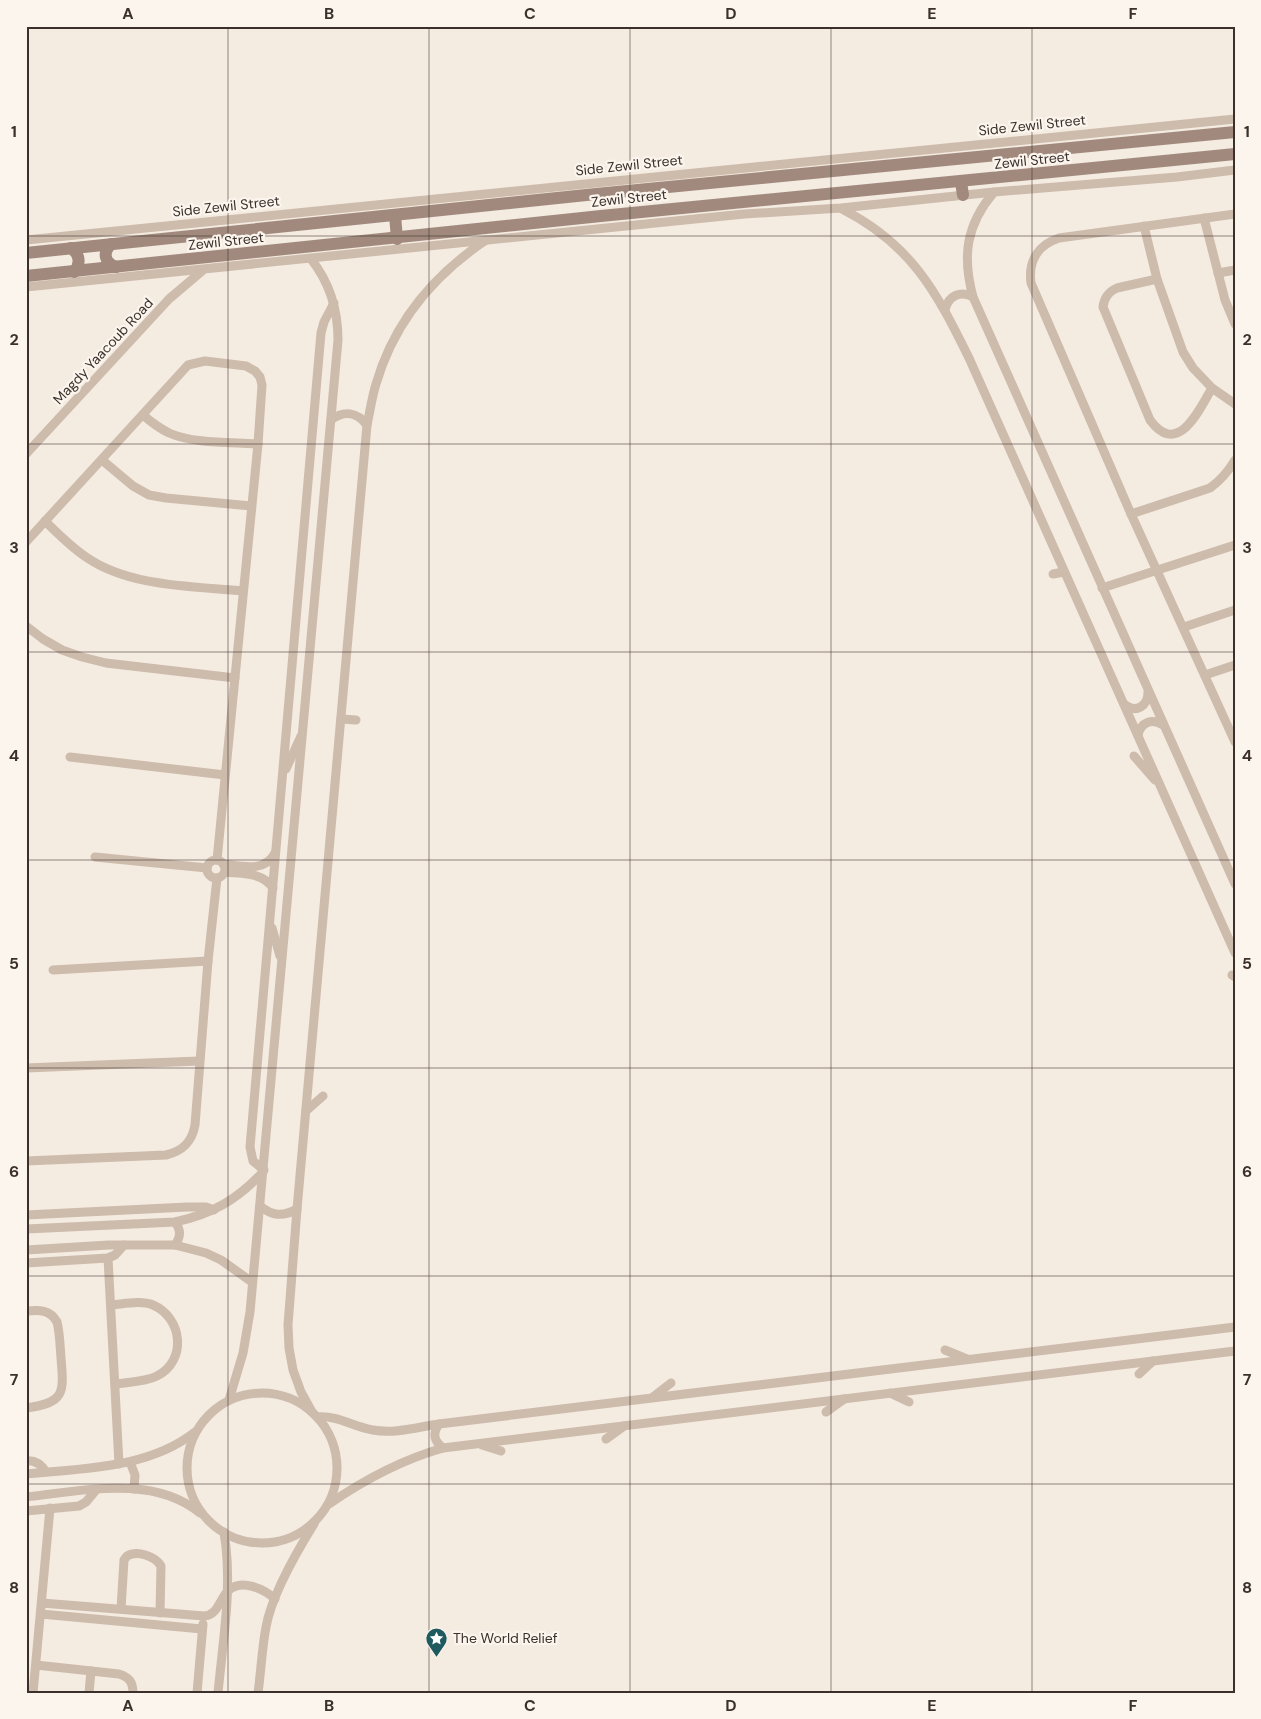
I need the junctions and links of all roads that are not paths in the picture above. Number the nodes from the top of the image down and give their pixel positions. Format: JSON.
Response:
{"nodes":[{"id":1,"x":1235,"y":119,"type":"edge"},
{"id":2,"x":1235,"y":132,"type":"edge"},
{"id":3,"x":1235,"y":154,"type":"edge"},
{"id":4,"x":1235,"y":170,"type":"edge"},
{"id":5,"x":961,"y":182,"type":"junction"},
{"id":6,"x":994,"y":192,"type":"junction"},
{"id":7,"x":596,"y":194,"type":"junction"},
{"id":8,"x":963,"y":195,"type":"junction"},
{"id":9,"x":555,"y":199,"type":"junction"},
{"id":10,"x":841,"y":208,"type":"junction"},
{"id":11,"x":1235,"y":214,"type":"edge"},
{"id":12,"x":395,"y":215,"type":"junction"},
{"id":13,"x":601,"y":216,"type":"junction"},
{"id":14,"x":1204,"y":218,"type":"junction"},
{"id":15,"x":622,"y":220,"type":"junction"},
{"id":16,"x":558,"y":221,"type":"junction"},
{"id":17,"x":1144,"y":226,"type":"junction"},
{"id":18,"x":511,"y":232,"type":"junction"},
{"id":19,"x":397,"y":238,"type":"junction"},
{"id":20,"x":26,"y":240,"type":"edge"},
{"id":21,"x":486,"y":240,"type":"junction"},
{"id":22,"x":111,"y":244,"type":"junction"},
{"id":23,"x":71,"y":248,"type":"junction"},
{"id":24,"x":26,"y":253,"type":"edge"},
{"id":25,"x":263,"y":258,"type":"junction"},
{"id":26,"x":312,"y":258,"type":"junction"},
{"id":27,"x":116,"y":267,"type":"junction"},
{"id":28,"x":204,"y":270,"type":"junction"},
{"id":29,"x":1235,"y":270,"type":"edge"},
{"id":30,"x":74,"y":272,"type":"junction"},
{"id":31,"x":1218,"y":273,"type":"junction"},
{"id":32,"x":26,"y":276,"type":"edge"},
{"id":33,"x":1156,"y":279,"type":"junction"},
{"id":34,"x":26,"y":287,"type":"edge"},
{"id":35,"x":973,"y":297,"type":"junction"},
{"id":36,"x":334,"y":303,"type":"junction"},
{"id":37,"x":945,"y":310,"type":"junction"},
{"id":38,"x":1235,"y":324,"type":"edge"},
{"id":39,"x":1212,"y":388,"type":"junction"},
{"id":40,"x":1235,"y":404,"type":"edge"},
{"id":41,"x":143,"y":415,"type":"junction"},
{"id":42,"x":331,"y":420,"type":"junction"},
{"id":43,"x":367,"y":425,"type":"junction"},
{"id":44,"x":258,"y":444,"type":"junction"},
{"id":45,"x":26,"y":454,"type":"edge"},
{"id":46,"x":102,"y":460,"type":"junction"},
{"id":47,"x":1235,"y":460,"type":"edge"},
{"id":48,"x":251,"y":506,"type":"junction"},
{"id":49,"x":1131,"y":514,"type":"junction"},
{"id":50,"x":45,"y":521,"type":"junction"},
{"id":51,"x":26,"y":542,"type":"edge"},
{"id":52,"x":1235,"y":545,"type":"edge"},
{"id":53,"x":1157,"y":570,"type":"junction"},
{"id":54,"x":1064,"y":572,"type":"junction"},
{"id":55,"x":1053,"y":574,"type":"dead end"},
{"id":56,"x":1102,"y":588,"type":"junction"},
{"id":57,"x":243,"y":591,"type":"junction"},
{"id":58,"x":1235,"y":610,"type":"edge"},
{"id":59,"x":26,"y":626,"type":"edge"},
{"id":60,"x":1184,"y":627,"type":"junction"},
{"id":61,"x":1235,"y":666,"type":"edge"},
{"id":62,"x":1205,"y":675,"type":"junction"},
{"id":63,"x":235,"y":678,"type":"junction"},
{"id":64,"x":1148,"y":692,"type":"junction"},
{"id":65,"x":1124,"y":704,"type":"junction"},
{"id":66,"x":341,"y":718,"type":"junction"},
{"id":67,"x":356,"y":720,"type":"dead end"},
{"id":68,"x":1231,"y":723,"type":"edge"},
{"id":69,"x":1163,"y":725,"type":"junction"},
{"id":70,"x":304,"y":731,"type":"junction"},
{"id":71,"x":1138,"y":735,"type":"junction"},
{"id":72,"x":1235,"y":742,"type":"edge"},
{"id":73,"x":70,"y":756,"type":"dead end"},
{"id":74,"x":1134,"y":756,"type":"dead end"},
{"id":75,"x":225,"y":775,"type":"junction"},
{"id":76,"x":282,"y":780,"type":"junction"},
{"id":77,"x":1160,"y":785,"type":"junction"},
{"id":78,"x":276,"y":850,"type":"junction"},
{"id":79,"x":95,"y":857,"type":"dead end"},
{"id":80,"x":222,"y":865,"type":"junction"},
{"id":81,"x":207,"y":868,"type":"junction"},
{"id":82,"x":217,"y":878,"type":"junction"},
{"id":83,"x":1235,"y":884,"type":"edge"},
{"id":84,"x":273,"y":888,"type":"junction"},
{"id":85,"x":271,"y":913,"type":"junction"},
{"id":86,"x":1235,"y":953,"type":"edge"},
{"id":87,"x":281,"y":960,"type":"junction"},
{"id":88,"x":208,"y":961,"type":"junction"},
{"id":89,"x":53,"y":970,"type":"dead end"},
{"id":90,"x":199,"y":1061,"type":"junction"},
{"id":91,"x":26,"y":1068,"type":"edge"},
{"id":92,"x":323,"y":1096,"type":"dead end"},
{"id":93,"x":306,"y":1111,"type":"junction"},
{"id":94,"x":26,"y":1162,"type":"edge"},
{"id":95,"x":264,"y":1171,"type":"junction"},
{"id":96,"x":260,"y":1206,"type":"junction"},
{"id":97,"x":297,"y":1209,"type":"junction"},
{"id":98,"x":214,"y":1210,"type":"junction"},
{"id":99,"x":26,"y":1215,"type":"edge"},
{"id":100,"x":175,"y":1222,"type":"junction"},
{"id":101,"x":26,"y":1229,"type":"edge"},
{"id":102,"x":124,"y":1245,"type":"junction"},
{"id":103,"x":175,"y":1245,"type":"junction"},
{"id":104,"x":26,"y":1250,"type":"edge"},
{"id":105,"x":108,"y":1258,"type":"junction"},
{"id":106,"x":26,"y":1263,"type":"edge"},
{"id":107,"x":252,"y":1282,"type":"junction"},
{"id":108,"x":111,"y":1305,"type":"junction"},
{"id":109,"x":26,"y":1311,"type":"edge"},
{"id":110,"x":1235,"y":1327,"type":"edge"},
{"id":111,"x":945,"y":1350,"type":"dead end"},
{"id":112,"x":1235,"y":1351,"type":"edge"},
{"id":113,"x":968,"y":1359,"type":"junction"},
{"id":114,"x":1153,"y":1361,"type":"junction"},
{"id":115,"x":1139,"y":1374,"type":"dead end"},
{"id":116,"x":671,"y":1383,"type":"dead end"},
{"id":117,"x":115,"y":1384,"type":"junction"},
{"id":118,"x":889,"y":1393,"type":"junction"},
{"id":119,"x":652,"y":1398,"type":"junction"},
{"id":120,"x":844,"y":1398,"type":"junction"},
{"id":121,"x":229,"y":1400,"type":"junction"},
{"id":122,"x":910,"y":1402,"type":"dead end"},
{"id":123,"x":26,"y":1408,"type":"edge"},
{"id":124,"x":826,"y":1412,"type":"dead end"},
{"id":125,"x":314,"y":1414,"type":"junction"},
{"id":126,"x":439,"y":1424,"type":"junction"},
{"id":127,"x":625,"y":1425,"type":"junction"},
{"id":128,"x":197,"y":1431,"type":"junction"},
{"id":129,"x":606,"y":1439,"type":"dead end"},
{"id":130,"x":477,"y":1444,"type":"junction"},
{"id":131,"x":443,"y":1448,"type":"junction"},
{"id":132,"x":501,"y":1451,"type":"dead end"},
{"id":133,"x":26,"y":1461,"type":"edge"},
{"id":134,"x":130,"y":1462,"type":"junction"},
{"id":135,"x":119,"y":1464,"type":"junction"},
{"id":136,"x":46,"y":1472,"type":"junction"},
{"id":137,"x":26,"y":1474,"type":"edge"},
{"id":138,"x":134,"y":1489,"type":"junction"},
{"id":139,"x":96,"y":1490,"type":"junction"},
{"id":140,"x":26,"y":1497,"type":"edge"},
{"id":141,"x":329,"y":1504,"type":"junction"},
{"id":142,"x":50,"y":1508,"type":"junction"},
{"id":143,"x":26,"y":1510,"type":"edge"},
{"id":144,"x":208,"y":1520,"type":"junction"},
{"id":145,"x":315,"y":1521,"type":"junction"},
{"id":146,"x":224,"y":1532,"type":"junction"},
{"id":147,"x":228,"y":1591,"type":"junction"},
{"id":148,"x":275,"y":1599,"type":"junction"},
{"id":149,"x":42,"y":1603,"type":"junction"},
{"id":150,"x":121,"y":1609,"type":"junction"},
{"id":151,"x":160,"y":1613,"type":"junction"},
{"id":152,"x":41,"y":1614,"type":"junction"},
{"id":153,"x":204,"y":1616,"type":"junction"},
{"id":154,"x":202,"y":1629,"type":"junction"},
{"id":155,"x":36,"y":1665,"type":"junction"},
{"id":156,"x":91,"y":1671,"type":"junction"},
{"id":157,"x":34,"y":1693,"type":"edge"},
{"id":158,"x":89,"y":1693,"type":"edge"},
{"id":159,"x":133,"y":1693,"type":"edge"},
{"id":160,"x":196,"y":1693,"type":"edge"},
{"id":161,"x":218,"y":1693,"type":"edge"},
{"id":162,"x":258,"y":1693,"type":"edge"}],
"edges":[{"from":1,"to":20,"type":"street","name":"Side Zewil Street"},
{"from":2,"to":7,"type":"main road","name":"Zewil Street"},
{"from":3,"to":5,"type":"main road","name":"Zewil Street"},
{"from":4,"to":6,"type":"street"},
{"from":5,"to":8,"type":"main road"},
{"from":5,"to":15,"type":"main road","name":"Zewil Street"},
{"from":6,"to":8,"type":"street"},
{"from":6,"to":35,"type":"street"},
{"from":7,"to":9,"type":"main road","name":"Zewil Street"},
{"from":7,"to":13,"type":"main road"},
{"from":8,"to":10,"type":"street"},
{"from":9,"to":12,"type":"main road","name":"Zewil Street"},
{"from":9,"to":16,"type":"main road"},
{"from":10,"to":15,"type":"street"},
{"from":10,"to":37,"type":"street"},
{"from":11,"to":14,"type":"street"},
{"from":12,"to":19,"type":"main road"},
{"from":12,"to":22,"type":"main road","name":"Zewil Street"},
{"from":13,"to":15,"type":"main road","name":"Zewil Street"},
{"from":13,"to":16,"type":"main road","name":"Zewil Street"},
{"from":14,"to":17,"type":"street"},
{"from":14,"to":31,"type":"street"},
{"from":15,"to":18,"type":"street"},
{"from":16,"to":18,"type":"main road","name":"Zewil Street"},
{"from":17,"to":33,"type":"street"},
{"from":17,"to":49,"type":"street"},
{"from":18,"to":19,"type":"main road","name":"Zewil Street"},
{"from":18,"to":21,"type":"street"},
{"from":19,"to":25,"type":"main road","name":"Zewil Street"},
{"from":21,"to":26,"type":"street"},
{"from":21,"to":43,"type":"street"},
{"from":22,"to":23,"type":"main road","name":"Zewil Street"},
{"from":22,"to":27,"type":"main road"},
{"from":23,"to":24,"type":"main road","name":"Zewil Street"},
{"from":23,"to":30,"type":"main road"},
{"from":25,"to":26,"type":"street"},
{"from":25,"to":27,"type":"main road","name":"Zewil Street"},
{"from":25,"to":28,"type":"street"},
{"from":26,"to":36,"type":"street"},
{"from":27,"to":30,"type":"main road","name":"Zewil Street"},
{"from":28,"to":34,"type":"street"},
{"from":28,"to":45,"type":"street","name":"Magdy Yaacoub Road"},
{"from":29,"to":31,"type":"street"},
{"from":30,"to":32,"type":"main road","name":"Zewil Street"},
{"from":31,"to":38,"type":"street"},
{"from":33,"to":39,"type":"street"},
{"from":33,"to":39,"type":"street"},
{"from":35,"to":37,"type":"street"},
{"from":35,"to":56,"type":"street"},
{"from":36,"to":42,"type":"street"},
{"from":36,"to":76,"type":"street"},
{"from":37,"to":54,"type":"street"},
{"from":39,"to":40,"type":"street"},
{"from":41,"to":44,"type":"street"},
{"from":41,"to":44,"type":"street"},
{"from":41,"to":46,"type":"street"},
{"from":42,"to":43,"type":"street"},
{"from":42,"to":70,"type":"street"},
{"from":43,"to":66,"type":"street"},
{"from":44,"to":48,"type":"street"},
{"from":46,"to":48,"type":"street"},
{"from":46,"to":50,"type":"street"},
{"from":47,"to":49,"type":"street"},
{"from":48,"to":57,"type":"street"},
{"from":49,"to":53,"type":"street"},
{"from":50,"to":51,"type":"street"},
{"from":50,"to":57,"type":"street"},
{"from":52,"to":53,"type":"street"},
{"from":53,"to":56,"type":"street"},
{"from":53,"to":60,"type":"street"},
{"from":54,"to":55,"type":"street"},
{"from":54,"to":65,"type":"street"},
{"from":56,"to":64,"type":"street"},
{"from":57,"to":63,"type":"street"},
{"from":58,"to":60,"type":"street"},
{"from":59,"to":63,"type":"street"},
{"from":60,"to":62,"type":"street"},
{"from":61,"to":62,"type":"street"},
{"from":62,"to":68,"type":"street"},
{"from":63,"to":75,"type":"street"},
{"from":64,"to":65,"type":"street"},
{"from":64,"to":69,"type":"street"},
{"from":65,"to":71,"type":"street"},
{"from":66,"to":67,"type":"street"},
{"from":66,"to":93,"type":"street"},
{"from":68,"to":72,"type":"street"},
{"from":69,"to":71,"type":"street"},
{"from":69,"to":83,"type":"street"},
{"from":70,"to":76,"type":"street"},
{"from":70,"to":87,"type":"street"},
{"from":71,"to":77,"type":"street"},
{"from":73,"to":75,"type":"street"},
{"from":74,"to":77,"type":"street"},
{"from":75,"to":80,"type":"street"},
{"from":76,"to":78,"type":"street"},
{"from":77,"to":86,"type":"street"},
{"from":78,"to":80,"type":"street"},
{"from":78,"to":84,"type":"street"},
{"from":79,"to":81,"type":"street"},
{"from":80,"to":81,"type":"street"},
{"from":80,"to":82,"type":"street"},
{"from":80,"to":84,"type":"street"},
{"from":81,"to":82,"type":"street"},
{"from":82,"to":88,"type":"street"},
{"from":84,"to":85,"type":"street"},
{"from":85,"to":87,"type":"street"},
{"from":85,"to":95,"type":"street"},
{"from":87,"to":95,"type":"street"},
{"from":88,"to":89,"type":"street"},
{"from":88,"to":90,"type":"street"},
{"from":90,"to":91,"type":"street"},
{"from":90,"to":94,"type":"street"},
{"from":92,"to":93,"type":"street"},
{"from":93,"to":97,"type":"street"},
{"from":95,"to":96,"type":"street"},
{"from":95,"to":98,"type":"street"},
{"from":96,"to":97,"type":"street"},
{"from":96,"to":107,"type":"street"},
{"from":97,"to":125,"type":"street"},
{"from":98,"to":99,"type":"street"},
{"from":98,"to":100,"type":"street"},
{"from":100,"to":101,"type":"street"},
{"from":100,"to":103,"type":"street"},
{"from":102,"to":103,"type":"street"},
{"from":102,"to":104,"type":"street"},
{"from":102,"to":105,"type":"street"},
{"from":103,"to":107,"type":"street"},
{"from":105,"to":106,"type":"street"},
{"from":105,"to":108,"type":"street"},
{"from":107,"to":121,"type":"street"},
{"from":108,"to":117,"type":"street"},
{"from":108,"to":117,"type":"street"},
{"from":109,"to":123,"type":"street"},
{"from":110,"to":113,"type":"street"},
{"from":111,"to":113,"type":"street"},
{"from":112,"to":114,"type":"street"},
{"from":113,"to":119,"type":"street"},
{"from":114,"to":115,"type":"street"},
{"from":114,"to":118,"type":"street"},
{"from":116,"to":119,"type":"street"},
{"from":117,"to":135,"type":"street"},
{"from":118,"to":120,"type":"street"},
{"from":118,"to":122,"type":"street"},
{"from":119,"to":126,"type":"street"},
{"from":120,"to":124,"type":"street"},
{"from":120,"to":127,"type":"street"},
{"from":121,"to":125,"type":"street"},
{"from":121,"to":128,"type":"street"},
{"from":125,"to":126,"type":"street"},
{"from":125,"to":141,"type":"street"},
{"from":126,"to":131,"type":"street"},
{"from":127,"to":129,"type":"street"},
{"from":127,"to":130,"type":"street"},
{"from":128,"to":134,"type":"street"},
{"from":128,"to":144,"type":"street"},
{"from":130,"to":131,"type":"street"},
{"from":130,"to":132,"type":"street"},
{"from":131,"to":141,"type":"street"},
{"from":133,"to":136,"type":"street"},
{"from":134,"to":135,"type":"street"},
{"from":134,"to":138,"type":"street"},
{"from":135,"to":136,"type":"street"},
{"from":136,"to":137,"type":"street"},
{"from":138,"to":139,"type":"street"},
{"from":138,"to":144,"type":"street"},
{"from":139,"to":140,"type":"street"},
{"from":139,"to":142,"type":"street"},
{"from":141,"to":145,"type":"street"},
{"from":142,"to":143,"type":"street"},
{"from":142,"to":149,"type":"street"},
{"from":144,"to":146,"type":"street"},
{"from":145,"to":146,"type":"street"},
{"from":145,"to":148,"type":"street"},
{"from":146,"to":147,"type":"street"},
{"from":147,"to":148,"type":"street"},
{"from":147,"to":153,"type":"street"},
{"from":147,"to":161,"type":"street"},
{"from":148,"to":162,"type":"street"},
{"from":149,"to":150,"type":"street"},
{"from":149,"to":152,"type":"street"},
{"from":150,"to":151,"type":"street"},
{"from":150,"to":151,"type":"street"},
{"from":151,"to":153,"type":"street"},
{"from":152,"to":154,"type":"street"},
{"from":152,"to":155,"type":"street"},
{"from":153,"to":154,"type":"street"},
{"from":154,"to":160,"type":"street"},
{"from":155,"to":156,"type":"street"},
{"from":155,"to":157,"type":"street"},
{"from":156,"to":158,"type":"street"},
{"from":156,"to":159,"type":"street"}]}
